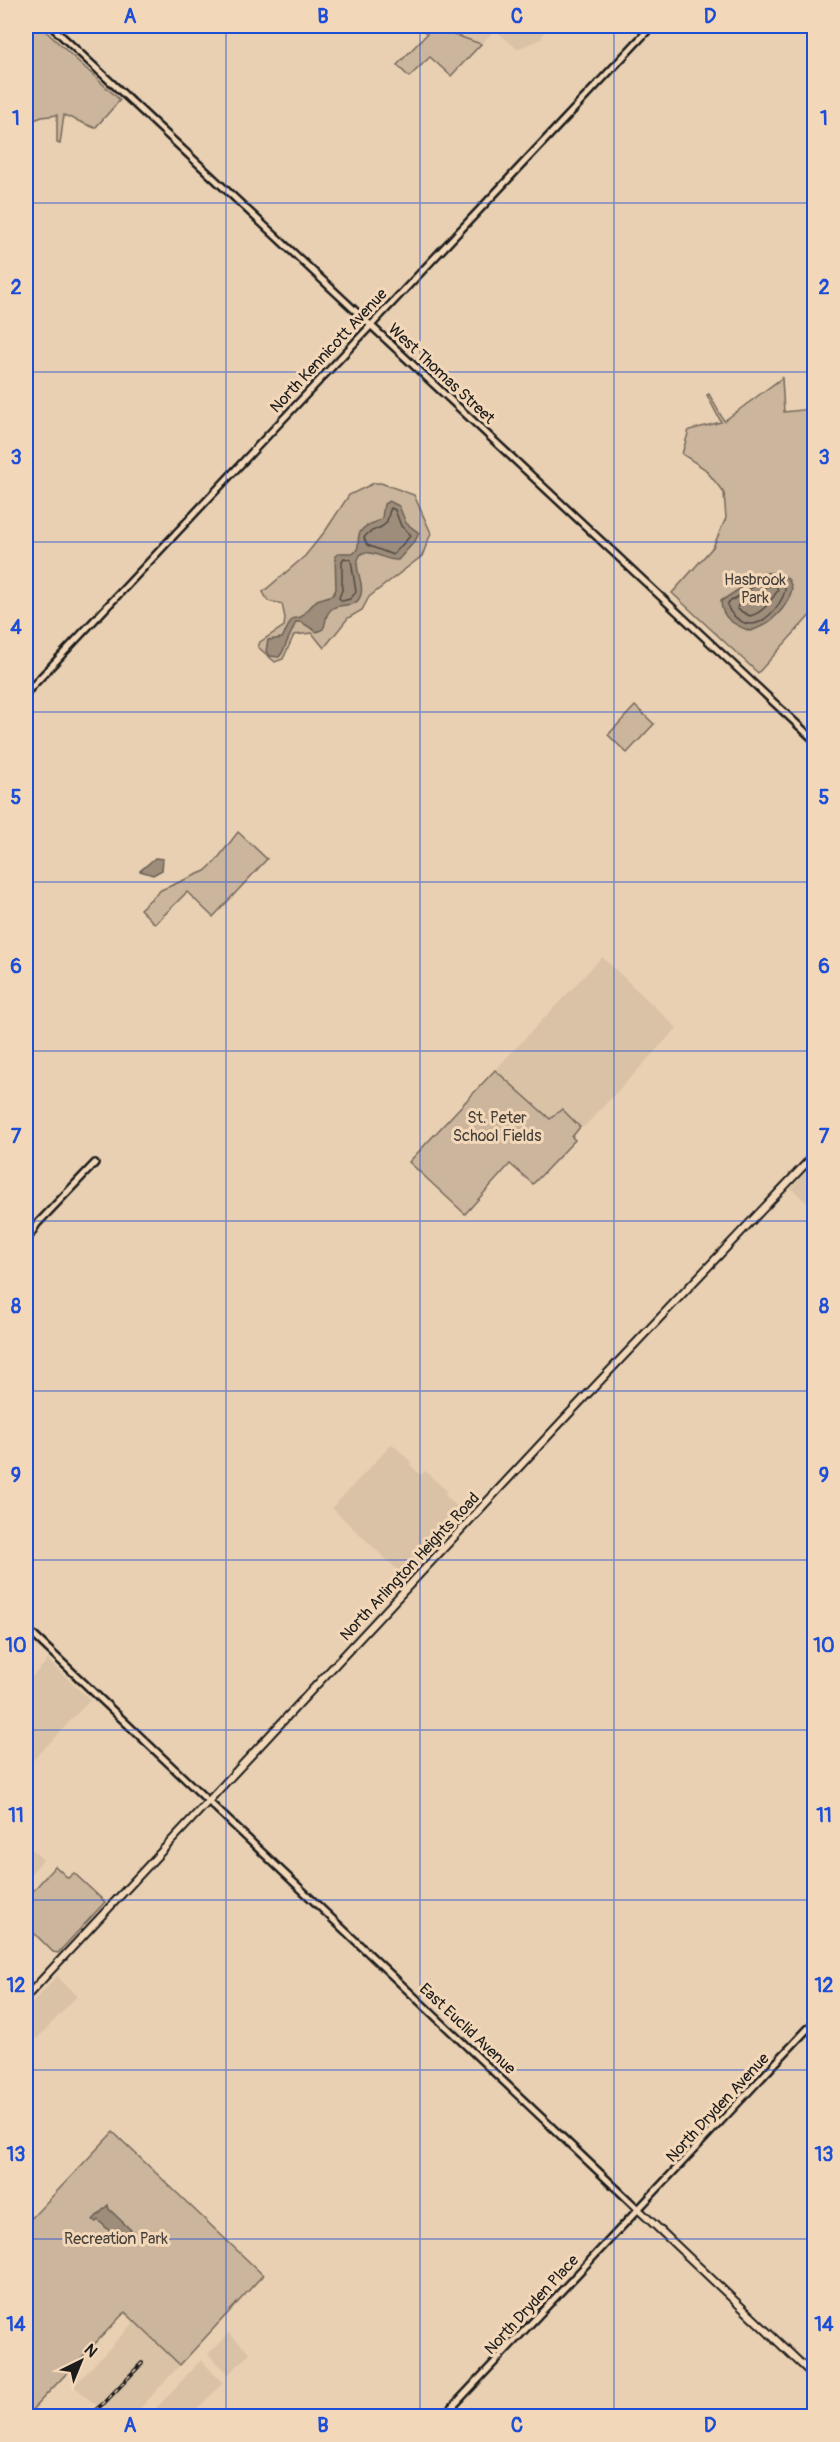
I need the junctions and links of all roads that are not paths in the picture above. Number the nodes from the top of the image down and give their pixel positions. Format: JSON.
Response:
{"nodes":[{"id":1,"x":51,"y":26,"type":"edge"},
{"id":2,"x":652,"y":26,"type":"edge"},
{"id":3,"x":371,"y":325,"type":"junction"},
{"id":4,"x":26,"y":693,"type":"edge"},
{"id":5,"x":814,"y":740,"type":"edge"},
{"id":6,"x":814,"y":1155,"type":"edge"},
{"id":7,"x":95,"y":1163,"type":"dead end"},
{"id":8,"x":26,"y":1242,"type":"edge"},
{"id":9,"x":26,"y":1628,"type":"edge"},
{"id":10,"x":209,"y":1802,"type":"junction"},
{"id":11,"x":26,"y":1997,"type":"edge"},
{"id":12,"x":814,"y":2022,"type":"edge"},
{"id":13,"x":639,"y":2210,"type":"junction"},
{"id":14,"x":814,"y":2376,"type":"edge"},
{"id":15,"x":444,"y":2416,"type":"edge"}],
"edges":[{"from":1,"to":3,"type":"street","name":"West Thomas Street"},
{"from":2,"to":3,"type":"street","name":"North Kennicott Avenue"},
{"from":3,"to":4,"type":"street","name":"North Kennicott Avenue"},
{"from":3,"to":5,"type":"street","name":"West Thomas Street"},
{"from":6,"to":10,"type":"main road","name":"North Arlington Heights Road"},
{"from":7,"to":8,"type":"street"},
{"from":9,"to":10,"type":"street","name":"East Euclid Avenue"},
{"from":10,"to":11,"type":"main road","name":"North Arlington Heights Road"},
{"from":10,"to":13,"type":"street","name":"East Euclid Avenue"},
{"from":12,"to":13,"type":"street","name":"North Dryden Avenue"},
{"from":13,"to":14,"type":"main road","name":"East Euclid Avenue"},
{"from":13,"to":15,"type":"street","name":"North Dryden Place"}]}
